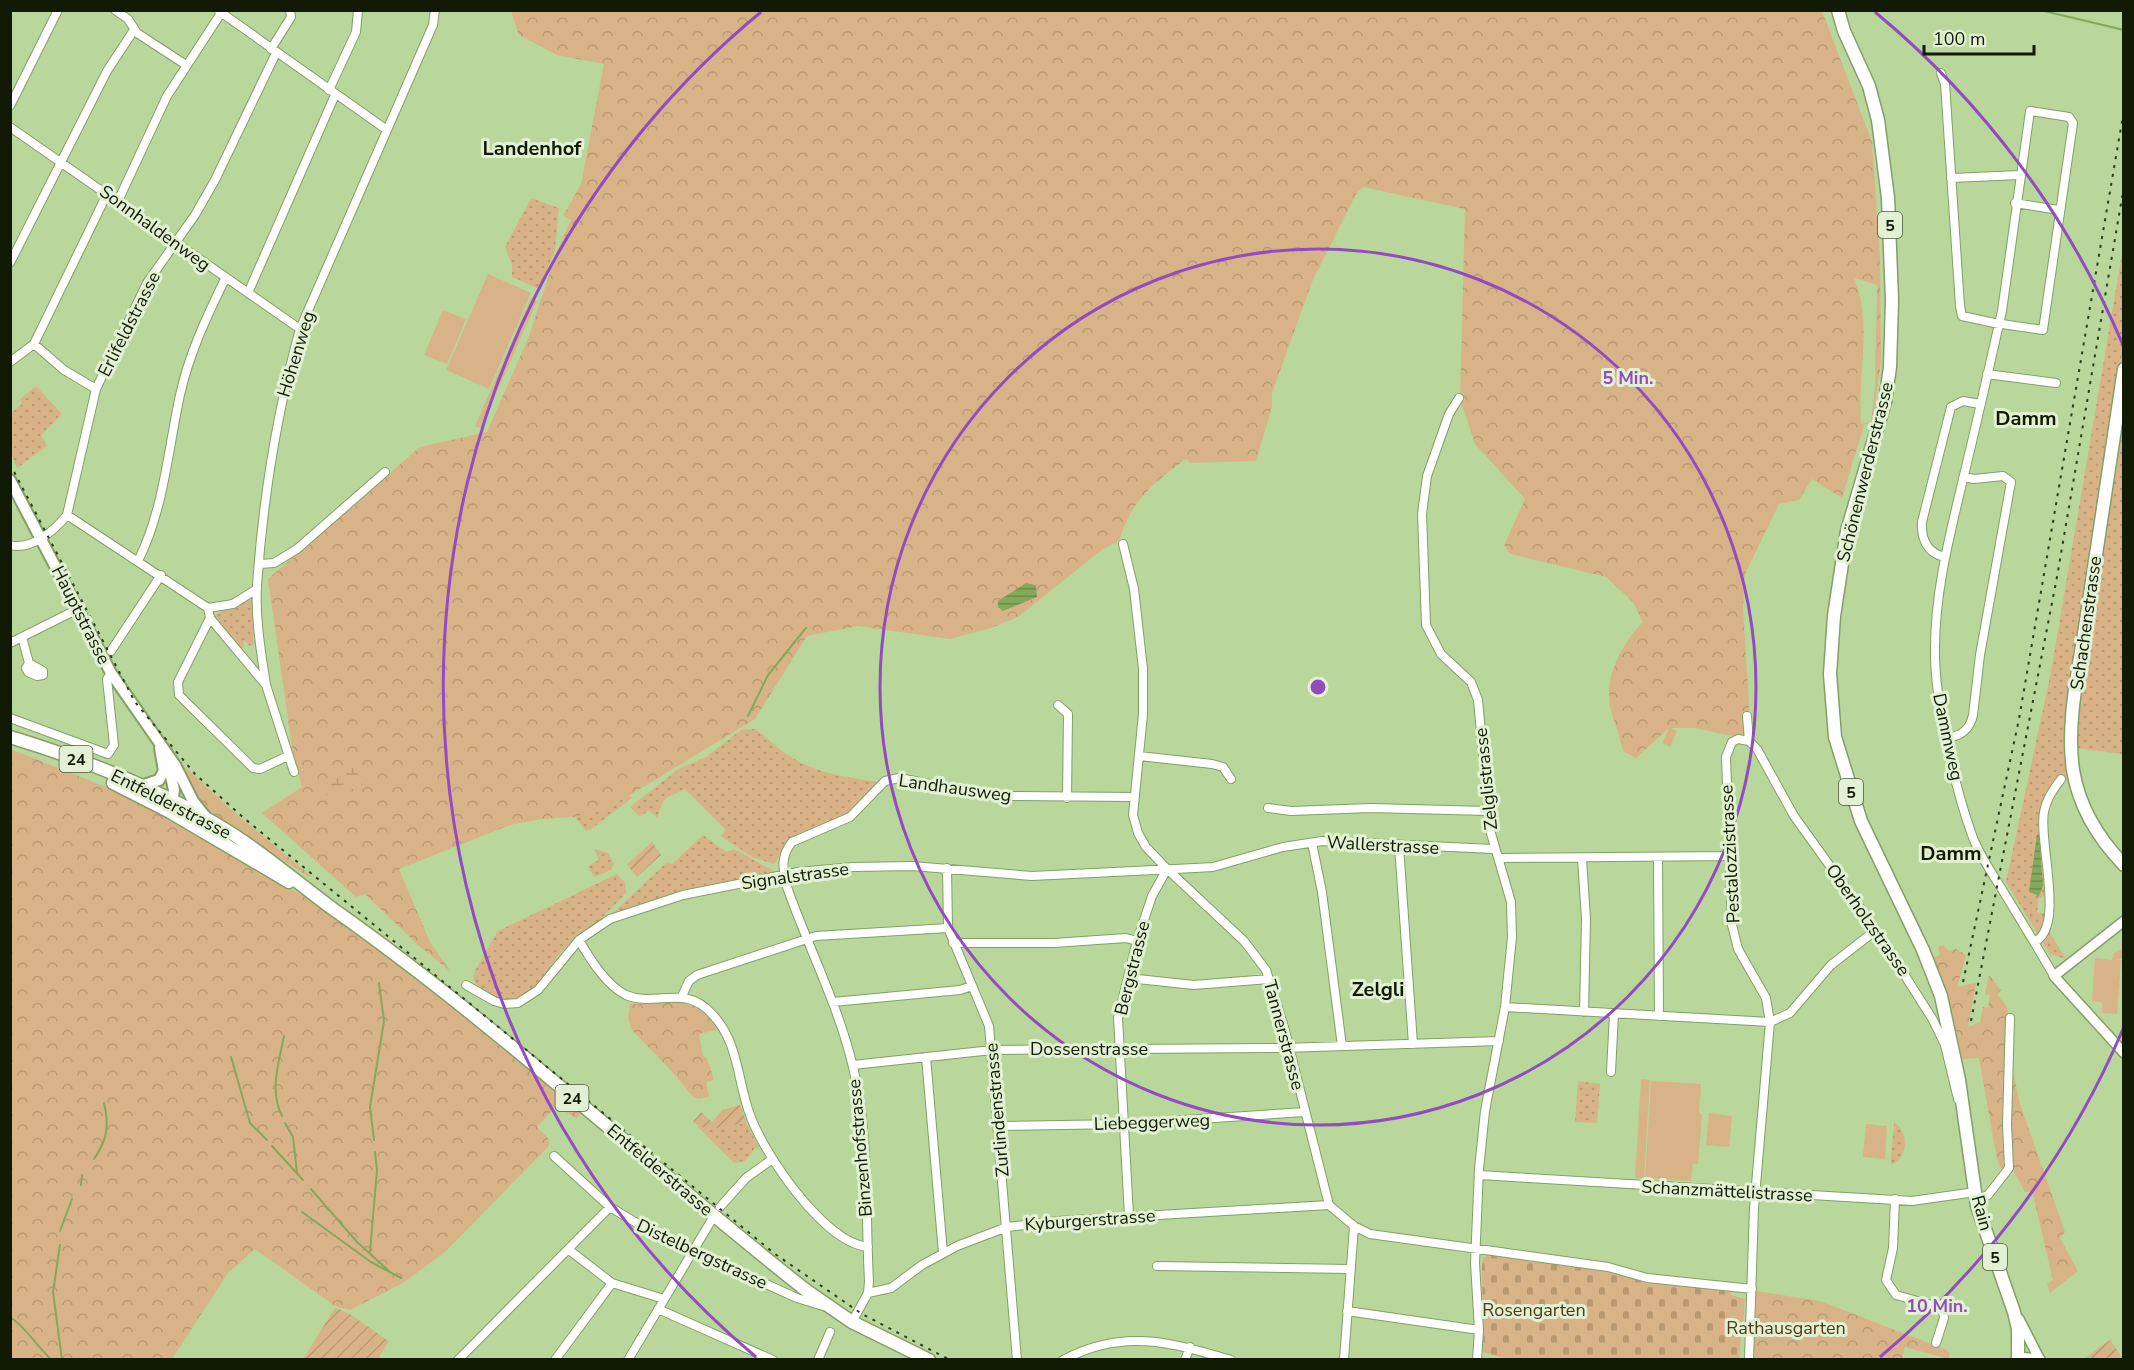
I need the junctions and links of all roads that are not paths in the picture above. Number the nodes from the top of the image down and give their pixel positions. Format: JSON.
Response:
{"nodes":[{"id":1,"x":58,"y":10,"type":"edge"},
{"id":2,"x":115,"y":10,"type":"edge"},
{"id":3,"x":290,"y":10,"type":"edge"},
{"id":4,"x":358,"y":10,"type":"edge"},
{"id":5,"x":435,"y":10,"type":"edge"},
{"id":6,"x":1838,"y":10,"type":"edge"},
{"id":7,"x":219,"y":12,"type":"edge"},
{"id":8,"x":134,"y":30,"type":"junction"},
{"id":9,"x":273,"y":51,"type":"junction"},
{"id":10,"x":186,"y":65,"type":"junction"},
{"id":11,"x":1941,"y":73,"type":"dead end"},
{"id":12,"x":332,"y":92,"type":"junction"},
{"id":13,"x":10,"y":106,"type":"edge"},
{"id":14,"x":10,"y":127,"type":"edge"},
{"id":15,"x":387,"y":130,"type":"junction"},
{"id":16,"x":61,"y":160,"type":"junction"},
{"id":17,"x":2020,"y":175,"type":"junction"},
{"id":18,"x":1951,"y":178,"type":"junction"},
{"id":19,"x":107,"y":194,"type":"junction"},
{"id":20,"x":118,"y":201,"type":"junction"},
{"id":21,"x":2015,"y":203,"type":"junction"},
{"id":22,"x":2060,"y":210,"type":"junction"},
{"id":23,"x":176,"y":242,"type":"junction"},
{"id":24,"x":10,"y":263,"type":"edge"},
{"id":25,"x":225,"y":279,"type":"junction"},
{"id":26,"x":248,"y":293,"type":"junction"},
{"id":27,"x":1999,"y":324,"type":"junction"},
{"id":28,"x":300,"y":329,"type":"junction"},
{"id":29,"x":34,"y":344,"type":"junction"},
{"id":30,"x":10,"y":362,"type":"edge"},
{"id":31,"x":2124,"y":369,"type":"edge"},
{"id":32,"x":1987,"y":374,"type":"junction"},
{"id":33,"x":2056,"y":384,"type":"dead end"},
{"id":34,"x":96,"y":390,"type":"junction"},
{"id":35,"x":1459,"y":398,"type":"dead end"},
{"id":36,"x":1980,"y":405,"type":"junction"},
{"id":37,"x":385,"y":472,"type":"dead end"},
{"id":38,"x":1964,"y":477,"type":"junction"},
{"id":39,"x":10,"y":480,"type":"edge"},
{"id":40,"x":67,"y":515,"type":"junction"},
{"id":41,"x":41,"y":537,"type":"junction"},
{"id":42,"x":1123,"y":544,"type":"dead end"},
{"id":43,"x":10,"y":545,"type":"edge"},
{"id":44,"x":1945,"y":557,"type":"junction"},
{"id":45,"x":139,"y":559,"type":"junction"},
{"id":46,"x":260,"y":564,"type":"junction"},
{"id":47,"x":161,"y":575,"type":"junction"},
{"id":48,"x":257,"y":590,"type":"junction"},
{"id":49,"x":208,"y":608,"type":"junction"},
{"id":50,"x":78,"y":609,"type":"junction"},
{"id":51,"x":210,"y":618,"type":"junction"},
{"id":52,"x":22,"y":637,"type":"junction"},
{"id":53,"x":10,"y":643,"type":"edge"},
{"id":54,"x":111,"y":651,"type":"dead end"},
{"id":55,"x":29,"y":663,"type":"dead end"},
{"id":56,"x":111,"y":673,"type":"junction"},
{"id":57,"x":266,"y":685,"type":"junction"},
{"id":58,"x":1058,"y":705,"type":"dead end"},
{"id":59,"x":1747,"y":716,"type":"dead end"},
{"id":60,"x":10,"y":718,"type":"edge"},
{"id":61,"x":10,"y":738,"type":"edge"},
{"id":62,"x":1947,"y":738,"type":"junction"},
{"id":63,"x":1749,"y":741,"type":"junction"},
{"id":64,"x":159,"y":745,"type":"junction"},
{"id":65,"x":288,"y":756,"type":"junction"},
{"id":66,"x":1138,"y":756,"type":"junction"},
{"id":67,"x":294,"y":772,"type":"dead end"},
{"id":68,"x":2061,"y":778,"type":"dead end"},
{"id":69,"x":1231,"y":779,"type":"dead end"},
{"id":70,"x":184,"y":784,"type":"junction"},
{"id":71,"x":140,"y":786,"type":"junction"},
{"id":72,"x":1134,"y":797,"type":"junction"},
{"id":73,"x":1067,"y":798,"type":"junction"},
{"id":74,"x":173,"y":806,"type":"junction"},
{"id":75,"x":1268,"y":808,"type":"dead end"},
{"id":76,"x":1488,"y":811,"type":"junction"},
{"id":77,"x":210,"y":821,"type":"junction"},
{"id":78,"x":1312,"y":843,"type":"junction"},
{"id":79,"x":1399,"y":846,"type":"junction"},
{"id":80,"x":1493,"y":849,"type":"junction"},
{"id":81,"x":1730,"y":856,"type":"junction"},
{"id":82,"x":1500,"y":858,"type":"junction"},
{"id":83,"x":1658,"y":858,"type":"junction"},
{"id":84,"x":1582,"y":859,"type":"junction"},
{"id":85,"x":2124,"y":865,"type":"edge"},
{"id":86,"x":947,"y":868,"type":"junction"},
{"id":87,"x":1167,"y":869,"type":"junction"},
{"id":88,"x":784,"y":875,"type":"junction"},
{"id":89,"x":316,"y":897,"type":"junction"},
{"id":90,"x":2124,"y":921,"type":"edge"},
{"id":91,"x":948,"y":928,"type":"junction"},
{"id":92,"x":1876,"y":930,"type":"junction"},
{"id":93,"x":806,"y":939,"type":"junction"},
{"id":94,"x":579,"y":940,"type":"junction"},
{"id":95,"x":1137,"y":941,"type":"junction"},
{"id":96,"x":2034,"y":942,"type":"junction"},
{"id":97,"x":953,"y":943,"type":"junction"},
{"id":98,"x":2055,"y":976,"type":"junction"},
{"id":99,"x":1128,"y":978,"type":"junction"},
{"id":100,"x":1269,"y":979,"type":"junction"},
{"id":101,"x":466,"y":985,"type":"dead end"},
{"id":102,"x":972,"y":987,"type":"junction"},
{"id":103,"x":682,"y":996,"type":"junction"},
{"id":104,"x":833,"y":1002,"type":"junction"},
{"id":105,"x":1505,"y":1007,"type":"junction"},
{"id":106,"x":1584,"y":1012,"type":"junction"},
{"id":107,"x":1614,"y":1013,"type":"junction"},
{"id":108,"x":1659,"y":1016,"type":"junction"},
{"id":109,"x":2010,"y":1018,"type":"dead end"},
{"id":110,"x":1770,"y":1022,"type":"junction"},
{"id":111,"x":1499,"y":1041,"type":"junction"},
{"id":112,"x":1413,"y":1044,"type":"junction"},
{"id":113,"x":1342,"y":1046,"type":"junction"},
{"id":114,"x":1119,"y":1048,"type":"junction"},
{"id":115,"x":1289,"y":1048,"type":"junction"},
{"id":116,"x":992,"y":1050,"type":"junction"},
{"id":117,"x":2124,"y":1053,"type":"edge"},
{"id":118,"x":926,"y":1057,"type":"junction"},
{"id":119,"x":853,"y":1065,"type":"junction"},
{"id":120,"x":1611,"y":1072,"type":"dead end"},
{"id":121,"x":1305,"y":1112,"type":"junction"},
{"id":122,"x":1962,"y":1112,"type":"junction"},
{"id":123,"x":1122,"y":1124,"type":"junction"},
{"id":124,"x":999,"y":1126,"type":"junction"},
{"id":125,"x":555,"y":1156,"type":"dead end"},
{"id":126,"x":771,"y":1160,"type":"junction"},
{"id":127,"x":1479,"y":1175,"type":"junction"},
{"id":128,"x":1756,"y":1192,"type":"junction"},
{"id":129,"x":1976,"y":1196,"type":"junction"},
{"id":130,"x":1895,"y":1199,"type":"junction"},
{"id":131,"x":1329,"y":1205,"type":"junction"},
{"id":132,"x":610,"y":1207,"type":"junction"},
{"id":133,"x":720,"y":1207,"type":"dead end"},
{"id":134,"x":1129,"y":1216,"type":"junction"},
{"id":135,"x":711,"y":1221,"type":"dead end"},
{"id":136,"x":1354,"y":1226,"type":"junction"},
{"id":137,"x":1008,"y":1227,"type":"junction"},
{"id":138,"x":867,"y":1247,"type":"junction"},
{"id":139,"x":1476,"y":1248,"type":"junction"},
{"id":140,"x":569,"y":1250,"type":"junction"},
{"id":141,"x":693,"y":1251,"type":"junction"},
{"id":142,"x":943,"y":1253,"type":"junction"},
{"id":143,"x":1157,"y":1266,"type":"dead end"},
{"id":144,"x":1350,"y":1269,"type":"junction"},
{"id":145,"x":612,"y":1283,"type":"junction"},
{"id":146,"x":1752,"y":1288,"type":"junction"},
{"id":147,"x":868,"y":1293,"type":"junction"},
{"id":148,"x":664,"y":1299,"type":"junction"},
{"id":149,"x":658,"y":1309,"type":"junction"},
{"id":150,"x":832,"y":1310,"type":"junction"},
{"id":151,"x":1347,"y":1311,"type":"junction"},
{"id":152,"x":2014,"y":1312,"type":"junction"},
{"id":153,"x":852,"y":1322,"type":"junction"},
{"id":154,"x":1479,"y":1330,"type":"junction"},
{"id":155,"x":830,"y":1332,"type":"dead end"},
{"id":156,"x":1936,"y":1343,"type":"dead end"},
{"id":157,"x":1190,"y":1347,"type":"junction"},
{"id":158,"x":2035,"y":1349,"type":"junction"},
{"id":159,"x":2019,"y":1354,"type":"edge"},
{"id":160,"x":458,"y":1359,"type":"edge"},
{"id":161,"x":555,"y":1359,"type":"edge"},
{"id":162,"x":628,"y":1359,"type":"edge"},
{"id":163,"x":773,"y":1359,"type":"edge"},
{"id":164,"x":818,"y":1359,"type":"edge"},
{"id":165,"x":929,"y":1359,"type":"edge"},
{"id":166,"x":1017,"y":1359,"type":"edge"},
{"id":167,"x":1064,"y":1359,"type":"edge"},
{"id":168,"x":1185,"y":1359,"type":"edge"},
{"id":169,"x":1231,"y":1359,"type":"edge"},
{"id":170,"x":1344,"y":1359,"type":"edge"},
{"id":171,"x":1477,"y":1359,"type":"edge"},
{"id":172,"x":1749,"y":1359,"type":"edge"},
{"id":173,"x":2040,"y":1359,"type":"edge"}],
"edges":[{"from":1,"to":13,"type":"street"},
{"from":2,"to":8,"type":"street"},
{"from":3,"to":9,"type":"street","name":"Erlifeldstrasse"},
{"from":4,"to":12,"type":"street"},
{"from":5,"to":15,"type":"street","name":"Höhenweg"},
{"from":6,"to":122,"type":"main road","name":"Schönenwerderstrasse","number":"5"},
{"from":7,"to":9,"type":"street"},
{"from":7,"to":10,"type":"street"},
{"from":8,"to":10,"type":"street"},
{"from":8,"to":16,"type":"street"},
{"from":9,"to":12,"type":"street"},
{"from":9,"to":23,"type":"street","name":"Erlifeldstrasse"},
{"from":10,"to":20,"type":"street"},
{"from":11,"to":18,"type":"street"},
{"from":12,"to":15,"type":"street"},
{"from":12,"to":26,"type":"street"},
{"from":14,"to":16,"type":"street","name":"Sonnhaldenweg"},
{"from":15,"to":28,"type":"street","name":"Höhenweg"},
{"from":16,"to":19,"type":"street","name":"Sonnhaldenweg"},
{"from":16,"to":24,"type":"street"},
{"from":17,"to":18,"type":"street"},
{"from":17,"to":21,"type":"street","name":"Dammweg"},
{"from":17,"to":22,"type":"street","name":"Dammweg"},
{"from":18,"to":27,"type":"street"},
{"from":19,"to":20,"type":"street","name":"Sonnhaldenweg"},
{"from":19,"to":29,"type":"street"},
{"from":20,"to":23,"type":"street","name":"Sonnhaldenweg"},
{"from":21,"to":22,"type":"street"},
{"from":21,"to":27,"type":"street","name":"Dammweg"},
{"from":22,"to":27,"type":"street"},
{"from":23,"to":25,"type":"street","name":"Sonnhaldenweg"},
{"from":23,"to":34,"type":"street","name":"Erlifeldstrasse"},
{"from":25,"to":26,"type":"street","name":"Sonnhaldenweg"},
{"from":25,"to":45,"type":"street"},
{"from":26,"to":28,"type":"street","name":"Sonnhaldenweg"},
{"from":27,"to":32,"type":"street","name":"Dammweg"},
{"from":28,"to":46,"type":"street","name":"Höhenweg"},
{"from":29,"to":30,"type":"street"},
{"from":29,"to":34,"type":"street"},
{"from":31,"to":85,"type":"main road","name":"Schachenstrasse"},
{"from":32,"to":33,"type":"street"},
{"from":32,"to":36,"type":"street","name":"Dammweg"},
{"from":34,"to":40,"type":"street","name":"Erlifeldstrasse"},
{"from":35,"to":76,"type":"street","name":"Zelglistrasse"},
{"from":36,"to":38,"type":"street","name":"Dammweg"},
{"from":36,"to":44,"type":"street"},
{"from":37,"to":46,"type":"street"},
{"from":38,"to":44,"type":"street","name":"Dammweg"},
{"from":38,"to":62,"type":"street"},
{"from":39,"to":41,"type":"main road","name":"Hauptstrasse"},
{"from":40,"to":41,"type":"street"},
{"from":40,"to":45,"type":"street"},
{"from":41,"to":43,"type":"street"},
{"from":41,"to":50,"type":"main road","name":"Hauptstrasse"},
{"from":42,"to":66,"type":"street","name":"Tannerstrasse"},
{"from":44,"to":62,"type":"street","name":"Dammweg"},
{"from":45,"to":47,"type":"street"},
{"from":46,"to":48,"type":"street","name":"Höhenweg"},
{"from":47,"to":49,"type":"street"},
{"from":47,"to":54,"type":"street"},
{"from":48,"to":49,"type":"street"},
{"from":48,"to":57,"type":"street","name":"Höhenweg"},
{"from":49,"to":51,"type":"street"},
{"from":50,"to":52,"type":"street"},
{"from":50,"to":56,"type":"main road","name":"Hauptstrasse"},
{"from":51,"to":57,"type":"street"},
{"from":51,"to":65,"type":"street"},
{"from":52,"to":53,"type":"street"},
{"from":52,"to":55,"type":"street"},
{"from":56,"to":60,"type":"street"},
{"from":56,"to":64,"type":"main road","name":"Hauptstrasse"},
{"from":57,"to":65,"type":"street"},
{"from":58,"to":73,"type":"street"},
{"from":59,"to":63,"type":"street"},
{"from":61,"to":71,"type":"main road","name":"Entfelderstrasse","number":"24"},
{"from":61,"to":74,"type":"main road","number":"24"},
{"from":62,"to":96,"type":"street","name":"Dammweg"},
{"from":63,"to":81,"type":"street","name":"Pestalozzistrasse"},
{"from":63,"to":92,"type":"street","name":"Oberholzstrasse"},
{"from":64,"to":70,"type":"main road"},
{"from":64,"to":71,"type":"main road"},
{"from":64,"to":74,"type":"main road"},
{"from":65,"to":67,"type":"street"},
{"from":66,"to":69,"type":"street"},
{"from":66,"to":72,"type":"street","name":"Tannerstrasse"},
{"from":68,"to":96,"type":"street"},
{"from":70,"to":74,"type":"main road"},
{"from":70,"to":77,"type":"main road"},
{"from":71,"to":74,"type":"main road","name":"Entfelderstrasse","number":"24"},
{"from":72,"to":73,"type":"street","name":"Landhausweg"},
{"from":72,"to":87,"type":"street","name":"Tannerstrasse"},
{"from":73,"to":88,"type":"street","name":"Landhausweg"},
{"from":74,"to":77,"type":"main road","name":"Entfelderstrasse","number":"24"},
{"from":74,"to":89,"type":"main road","name":"Entfelderstrasse","number":"24"},
{"from":75,"to":76,"type":"street"},
{"from":76,"to":80,"type":"street","name":"Zelglistrasse"},
{"from":77,"to":89,"type":"main road","name":"Entfelderstrasse","number":"24"},
{"from":78,"to":79,"type":"street","name":"Wallerstrasse"},
{"from":78,"to":87,"type":"street","name":"Wallerstrasse"},
{"from":78,"to":113,"type":"street"},
{"from":79,"to":80,"type":"street","name":"Wallerstrasse"},
{"from":79,"to":112,"type":"street"},
{"from":80,"to":82,"type":"street","name":"Zelglistrasse"},
{"from":81,"to":83,"type":"street"},
{"from":81,"to":110,"type":"street","name":"Pestalozzistrasse"},
{"from":82,"to":84,"type":"street"},
{"from":82,"to":105,"type":"street","name":"Zelglistrasse"},
{"from":83,"to":84,"type":"street"},
{"from":83,"to":108,"type":"street"},
{"from":84,"to":106,"type":"street"},
{"from":86,"to":87,"type":"street","name":"Signalstrasse"},
{"from":86,"to":88,"type":"street","name":"Signalstrasse"},
{"from":86,"to":91,"type":"street","name":"Zurlindenstrasse"},
{"from":87,"to":95,"type":"street","name":"Bergstrasse"},
{"from":87,"to":100,"type":"street","name":"Tannerstrasse"},
{"from":88,"to":93,"type":"street","name":"Binzenhofstrasse"},
{"from":88,"to":94,"type":"street","name":"Signalstrasse"},
{"from":89,"to":150,"type":"main road","name":"Entfelderstrasse","number":"24"},
{"from":90,"to":98,"type":"street"},
{"from":91,"to":93,"type":"street"},
{"from":91,"to":97,"type":"street","name":"Zurlindenstrasse"},
{"from":92,"to":110,"type":"street"},
{"from":92,"to":122,"type":"street","name":"Oberholzstrasse"},
{"from":93,"to":103,"type":"street"},
{"from":93,"to":104,"type":"street","name":"Binzenhofstrasse"},
{"from":94,"to":101,"type":"street","name":"Signalstrasse"},
{"from":94,"to":103,"type":"street"},
{"from":95,"to":97,"type":"street"},
{"from":95,"to":99,"type":"street","name":"Bergstrasse"},
{"from":96,"to":98,"type":"street","name":"Dammweg"},
{"from":97,"to":102,"type":"street","name":"Zurlindenstrasse"},
{"from":98,"to":117,"type":"street"},
{"from":99,"to":100,"type":"street"},
{"from":99,"to":114,"type":"street","name":"Bergstrasse"},
{"from":100,"to":115,"type":"street","name":"Tannerstrasse"},
{"from":102,"to":104,"type":"street"},
{"from":102,"to":116,"type":"street","name":"Zurlindenstrasse"},
{"from":103,"to":126,"type":"street"},
{"from":104,"to":119,"type":"street","name":"Binzenhofstrasse"},
{"from":105,"to":106,"type":"street"},
{"from":105,"to":111,"type":"street","name":"Zelglistrasse"},
{"from":106,"to":107,"type":"street"},
{"from":107,"to":108,"type":"street"},
{"from":107,"to":120,"type":"street"},
{"from":108,"to":110,"type":"street"},
{"from":109,"to":129,"type":"street"},
{"from":110,"to":128,"type":"street","name":"Pestalozzistrasse"},
{"from":111,"to":112,"type":"street","name":"Dossenstrasse"},
{"from":111,"to":127,"type":"street","name":"Zelglistrasse"},
{"from":112,"to":113,"type":"street","name":"Dossenstrasse"},
{"from":113,"to":115,"type":"street","name":"Dossenstrasse"},
{"from":114,"to":115,"type":"street","name":"Dossenstrasse"},
{"from":114,"to":116,"type":"street","name":"Dossenstrasse"},
{"from":114,"to":123,"type":"street","name":"Bergstrasse"},
{"from":115,"to":121,"type":"street","name":"Tannerstrasse"},
{"from":116,"to":118,"type":"street","name":"Dossenstrasse"},
{"from":116,"to":124,"type":"street","name":"Zurlindenstrasse"},
{"from":118,"to":119,"type":"street","name":"Dossenstrasse"},
{"from":118,"to":142,"type":"street"},
{"from":119,"to":138,"type":"street","name":"Binzenhofstrasse"},
{"from":121,"to":123,"type":"street","name":"Liebeggerweg"},
{"from":121,"to":131,"type":"street","name":"Tannerstrasse"},
{"from":122,"to":129,"type":"main road","name":"Rain","number":"5"},
{"from":123,"to":124,"type":"street","name":"Liebeggerweg"},
{"from":123,"to":134,"type":"street","name":"Bergstrasse"},
{"from":124,"to":137,"type":"street","name":"Zurlindenstrasse"},
{"from":125,"to":132,"type":"street","name":"Distelbergstrasse"},
{"from":126,"to":133,"type":"street"},
{"from":126,"to":138,"type":"street"},
{"from":127,"to":128,"type":"street","name":"Schanzmättelistrasse"},
{"from":127,"to":139,"type":"street","name":"Zelglistrasse"},
{"from":128,"to":130,"type":"street","name":"Schanzmättelistrasse"},
{"from":128,"to":146,"type":"street","name":"Pestalozzistrasse"},
{"from":129,"to":130,"type":"street","name":"Schanzmättelistrasse"},
{"from":129,"to":152,"type":"main road","name":"Rain","number":"5"},
{"from":130,"to":156,"type":"street"},
{"from":131,"to":134,"type":"street","name":"Kyburgerstrasse"},
{"from":131,"to":136,"type":"street"},
{"from":132,"to":140,"type":"street"},
{"from":132,"to":141,"type":"street","name":"Distelbergstrasse"},
{"from":134,"to":137,"type":"street","name":"Kyburgerstrasse"},
{"from":135,"to":141,"type":"street"},
{"from":136,"to":139,"type":"street"},
{"from":136,"to":144,"type":"street"},
{"from":137,"to":142,"type":"street","name":"Kyburgerstrasse"},
{"from":137,"to":166,"type":"street","name":"Zurlindenstrasse"},
{"from":138,"to":147,"type":"street","name":"Binzenhofstrasse"},
{"from":139,"to":146,"type":"street"},
{"from":139,"to":154,"type":"street","name":"Zelglistrasse"},
{"from":140,"to":145,"type":"street"},
{"from":140,"to":160,"type":"street"},
{"from":141,"to":148,"type":"street"},
{"from":141,"to":150,"type":"street","name":"Distelbergstrasse"},
{"from":142,"to":147,"type":"street","name":"Kyburgerstrasse"},
{"from":143,"to":144,"type":"street"},
{"from":144,"to":151,"type":"street"},
{"from":145,"to":148,"type":"street"},
{"from":145,"to":161,"type":"street"},
{"from":146,"to":172,"type":"street","name":"Pestalozzistrasse"},
{"from":147,"to":153,"type":"street"},
{"from":148,"to":149,"type":"street"},
{"from":149,"to":162,"type":"street"},
{"from":149,"to":163,"type":"street"},
{"from":150,"to":153,"type":"main road","name":"Entfelderstrasse","number":"24"},
{"from":151,"to":154,"type":"street"},
{"from":151,"to":170,"type":"street"},
{"from":152,"to":158,"type":"street","name":"Rain"},
{"from":152,"to":159,"type":"main road","name":"Rain","number":"5"},
{"from":153,"to":165,"type":"main road","name":"Entfelderstrasse","number":"24"},
{"from":154,"to":171,"type":"street","name":"Zelglistrasse"},
{"from":155,"to":164,"type":"street"},
{"from":157,"to":167,"type":"street"},
{"from":157,"to":168,"type":"street"},
{"from":157,"to":169,"type":"street"},
{"from":158,"to":159,"type":"street"},
{"from":158,"to":173,"type":"street","name":"Rain"},
{"from":159,"to":173,"type":"street","name":"Rain"}]}
